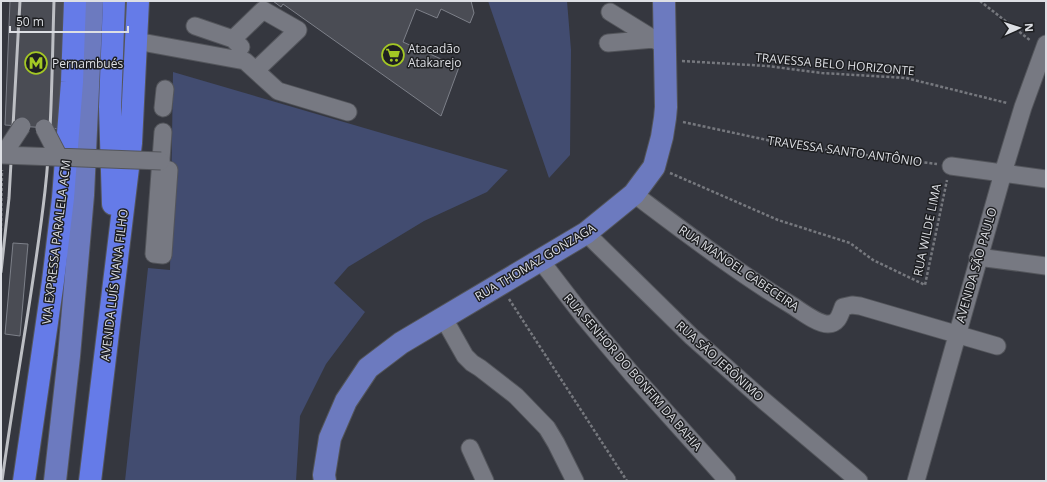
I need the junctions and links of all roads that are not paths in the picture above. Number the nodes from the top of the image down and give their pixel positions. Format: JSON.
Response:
{"nodes":[{"id":1,"x":75,"y":1,"type":"edge"},
{"id":2,"x":92,"y":1,"type":"edge"},
{"id":3,"x":114,"y":1,"type":"edge"},
{"id":4,"x":138,"y":1,"type":"edge"},
{"id":5,"x":664,"y":1,"type":"edge"},
{"id":6,"x":610,"y":12,"type":"dead end"},
{"id":7,"x":195,"y":26,"type":"dead end"},
{"id":8,"x":233,"y":39,"type":"junction"},
{"id":9,"x":136,"y":41,"type":"junction"},
{"id":10,"x":608,"y":43,"type":"dead end"},
{"id":11,"x":661,"y":48,"type":"junction"},
{"id":12,"x":1045,"y":49,"type":"edge"},
{"id":13,"x":250,"y":66,"type":"junction"},
{"id":14,"x":165,"y":89,"type":"dead end"},
{"id":15,"x":164,"y":108,"type":"dead end"},
{"id":16,"x":348,"y":112,"type":"dead end"},
{"id":17,"x":22,"y":126,"type":"dead end"},
{"id":18,"x":44,"y":128,"type":"dead end"},
{"id":19,"x":163,"y":132,"type":"dead end"},
{"id":20,"x":2,"y":155,"type":"edge"},
{"id":21,"x":60,"y":157,"type":"junction"},
{"id":22,"x":161,"y":161,"type":"junction"},
{"id":23,"x":951,"y":166,"type":"road end"},
{"id":24,"x":1003,"y":173,"type":"junction"},
{"id":25,"x":1046,"y":179,"type":"edge"},
{"id":26,"x":634,"y":194,"type":"junction"},
{"id":27,"x":586,"y":233,"type":"junction"},
{"id":28,"x":158,"y":244,"type":"dead end"},
{"id":29,"x":978,"y":257,"type":"junction"},
{"id":30,"x":541,"y":261,"type":"junction"},
{"id":31,"x":1046,"y":266,"type":"edge"},
{"id":32,"x":116,"y":281,"type":"junction"},
{"id":33,"x":443,"y":318,"type":"junction"},
{"id":34,"x":957,"y":334,"type":"junction"},
{"id":35,"x":996,"y":346,"type":"dead end"},
{"id":36,"x":470,"y":448,"type":"dead end"},
{"id":37,"x":727,"y":480,"type":"edge"},
{"id":38,"x":24,"y":481,"type":"edge"},
{"id":39,"x":55,"y":481,"type":"edge"},
{"id":40,"x":90,"y":481,"type":"edge"},
{"id":41,"x":325,"y":481,"type":"edge"},
{"id":42,"x":485,"y":481,"type":"edge"},
{"id":43,"x":575,"y":481,"type":"edge"},
{"id":44,"x":859,"y":481,"type":"edge"},
{"id":45,"x":919,"y":481,"type":"edge"}],
"edges":[{"from":1,"to":38,"type":"highway","name":"VIA EXPRESSA PARALELA ACM"},
{"from":2,"to":39,"type":"main road"},
{"from":3,"to":32,"type":"highway"},
{"from":4,"to":9,"type":"highway","name":"AVENIDA LUÍS VIANA FILHO"},
{"from":5,"to":11,"type":"main road","name":"RUA THOMAZ GONZAGA"},
{"from":6,"to":11,"type":"street"},
{"from":7,"to":8,"type":"street"},
{"from":8,"to":13,"type":"street"},
{"from":8,"to":13,"type":"street"},
{"from":9,"to":13,"type":"street"},
{"from":9,"to":32,"type":"highway","name":"AVENIDA LUÍS VIANA FILHO"},
{"from":10,"to":11,"type":"street"},
{"from":11,"to":26,"type":"main road","name":"RUA THOMAZ GONZAGA"},
{"from":12,"to":24,"type":"street","name":"AVENIDA SÃO PAULO"},
{"from":13,"to":16,"type":"street"},
{"from":14,"to":15,"type":"street"},
{"from":17,"to":20,"type":"street","bridge":true},
{"from":18,"to":21,"type":"street","bridge":true},
{"from":19,"to":22,"type":"street"},
{"from":20,"to":21,"type":"street","bridge":true},
{"from":21,"to":22,"type":"street","bridge":true},
{"from":22,"to":28,"type":"street"},
{"from":23,"to":24,"type":"street"},
{"from":24,"to":25,"type":"street"},
{"from":24,"to":29,"type":"street","name":"AVENIDA SÃO PAULO"},
{"from":26,"to":27,"type":"main road","name":"RUA THOMAZ GONZAGA"},
{"from":26,"to":34,"type":"street","name":"RUA MANOEL CABECEIRA"},
{"from":27,"to":30,"type":"main road","name":"RUA THOMAZ GONZAGA"},
{"from":27,"to":44,"type":"street","name":"RUA SÃO JERÔNIMO"},
{"from":29,"to":31,"type":"street"},
{"from":29,"to":34,"type":"street","name":"AVENIDA SÃO PAULO"},
{"from":30,"to":33,"type":"main road","name":"RUA THOMAZ GONZAGA"},
{"from":30,"to":37,"type":"street","name":"RUA SENHOR DO BONFIM DA BAHIA"},
{"from":32,"to":40,"type":"highway","name":"AVENIDA LUÍS VIANA FILHO"},
{"from":33,"to":41,"type":"main road","name":"RUA THOMAZ GONZAGA"},
{"from":33,"to":43,"type":"street"},
{"from":34,"to":35,"type":"street"},
{"from":34,"to":45,"type":"street","name":"AVENIDA SÃO PAULO"},
{"from":36,"to":42,"type":"street"}]}
